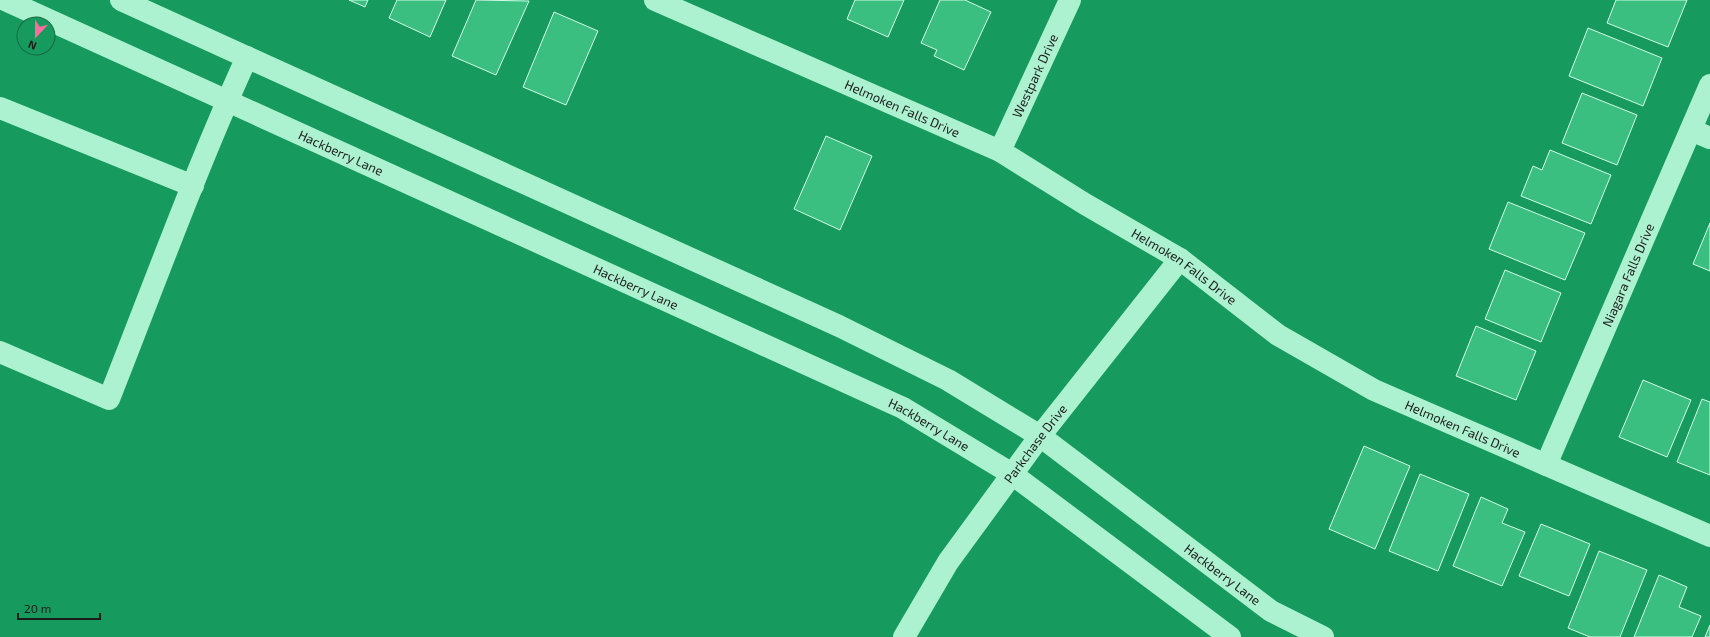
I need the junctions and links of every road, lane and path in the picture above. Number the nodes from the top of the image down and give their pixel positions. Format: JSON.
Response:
{"nodes":[{"id":1,"x":5,"y":0,"type":"edge"},
{"id":2,"x":121,"y":0,"type":"edge"},
{"id":3,"x":655,"y":0,"type":"edge"},
{"id":4,"x":1070,"y":0,"type":"edge"},
{"id":5,"x":247,"y":57,"type":"junction"},
{"id":6,"x":1710,"y":84,"type":"edge"},
{"id":7,"x":227,"y":101,"type":"junction"},
{"id":8,"x":0,"y":108,"type":"edge"},
{"id":9,"x":1700,"y":134,"type":"edge"},
{"id":10,"x":1000,"y":151,"type":"junction"},
{"id":11,"x":192,"y":186,"type":"junction"},
{"id":12,"x":1180,"y":259,"type":"junction"},
{"id":13,"x":0,"y":352,"type":"edge"},
{"id":14,"x":1040,"y":436,"type":"junction"},
{"id":15,"x":1546,"y":465,"type":"junction"},
{"id":16,"x":1012,"y":474,"type":"junction"},
{"id":17,"x":1710,"y":536,"type":"edge"},
{"id":18,"x":904,"y":637,"type":"edge"},
{"id":19,"x":1230,"y":637,"type":"edge"},
{"id":20,"x":1323,"y":637,"type":"edge"}],
"edges":[{"from":1,"to":7,"type":"street","name":"Hackberry Lane"},
{"from":2,"to":5,"type":"street","name":"Hackberry Lane"},
{"from":3,"to":10,"type":"street","name":"Helmoken Falls Drive"},
{"from":4,"to":10,"type":"street","name":"Westpark Drive"},
{"from":5,"to":7,"type":"street"},
{"from":5,"to":14,"type":"street","name":"Hackberry Lane"},
{"from":6,"to":9,"type":"street","name":"Niagara Falls Drive"},
{"from":7,"to":11,"type":"street"},
{"from":7,"to":16,"type":"street","name":"Hackberry Lane"},
{"from":8,"to":11,"type":"street"},
{"from":9,"to":15,"type":"street","name":"Niagara Falls Drive"},
{"from":10,"to":12,"type":"street","name":"Helmoken Falls Drive"},
{"from":11,"to":13,"type":"street"},
{"from":12,"to":14,"type":"street","name":"Parkchase Drive"},
{"from":12,"to":15,"type":"street","name":"Helmoken Falls Drive"},
{"from":14,"to":16,"type":"street","name":"Parkchase Drive"},
{"from":14,"to":20,"type":"street","name":"Hackberry Lane"},
{"from":15,"to":17,"type":"street","name":"Helmoken Falls Drive"},
{"from":16,"to":18,"type":"street","name":"Parkchase Drive"},
{"from":16,"to":19,"type":"street","name":"Hackberry Lane"}]}
